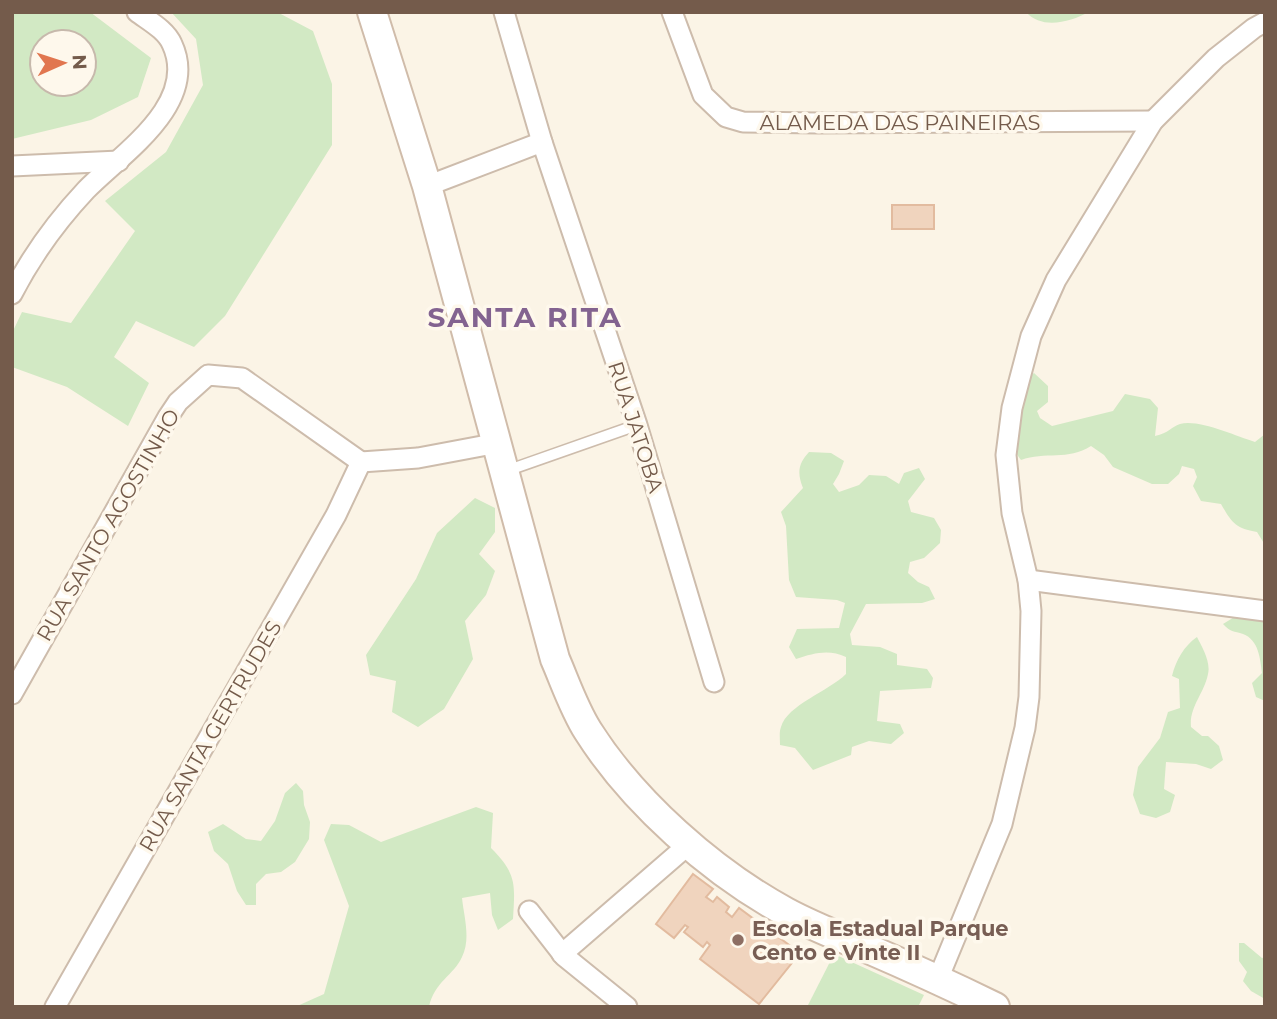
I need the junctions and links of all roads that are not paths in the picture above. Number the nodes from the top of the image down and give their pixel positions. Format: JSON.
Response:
{"nodes":[{"id":1,"x":137,"y":12,"type":"edge"},
{"id":2,"x":372,"y":12,"type":"edge"},
{"id":3,"x":504,"y":12,"type":"edge"},
{"id":4,"x":672,"y":12,"type":"edge"},
{"id":5,"x":1265,"y":22,"type":"edge"},
{"id":6,"x":1153,"y":121,"type":"junction"},
{"id":7,"x":542,"y":142,"type":"junction"},
{"id":8,"x":119,"y":161,"type":"junction"},
{"id":9,"x":12,"y":166,"type":"edge"},
{"id":10,"x":427,"y":186,"type":"junction"},
{"id":11,"x":12,"y":294,"type":"edge"},
{"id":12,"x":637,"y":425,"type":"junction"},
{"id":13,"x":498,"y":443,"type":"junction"},
{"id":14,"x":361,"y":462,"type":"junction"},
{"id":15,"x":506,"y":471,"type":"junction"},
{"id":16,"x":1028,"y":580,"type":"junction"},
{"id":17,"x":1265,"y":611,"type":"edge"},
{"id":18,"x":714,"y":682,"type":"dead end"},
{"id":19,"x":12,"y":694,"type":"edge"},
{"id":20,"x":688,"y":845,"type":"junction"},
{"id":21,"x":529,"y":911,"type":"dead end"},
{"id":22,"x":562,"y":954,"type":"junction"},
{"id":23,"x":938,"y":979,"type":"junction"},
{"id":24,"x":55,"y":1007,"type":"edge"},
{"id":25,"x":627,"y":1007,"type":"edge"},
{"id":26,"x":995,"y":1007,"type":"edge"}],
"edges":[{"from":1,"to":8,"type":"street"},
{"from":2,"to":10,"type":"street"},
{"from":3,"to":7,"type":"street","name":"RUA JATOBA"},
{"from":4,"to":6,"type":"street","name":"ALAMEDA DAS PAINEIRAS"},
{"from":5,"to":6,"type":"street"},
{"from":6,"to":16,"type":"street"},
{"from":7,"to":10,"type":"street"},
{"from":7,"to":12,"type":"street","name":"RUA JATOBA"},
{"from":8,"to":9,"type":"street"},
{"from":8,"to":11,"type":"street"},
{"from":10,"to":13,"type":"street"},
{"from":12,"to":15,"type":"lane"},
{"from":12,"to":18,"type":"street","name":"RUA JATOBA"},
{"from":13,"to":14,"type":"street"},
{"from":13,"to":15,"type":"street"},
{"from":14,"to":19,"type":"street","name":"RUA SANTO AGOSTINHO"},
{"from":14,"to":24,"type":"street","name":"RUA SANTA GERTRUDES"},
{"from":15,"to":20,"type":"street"},
{"from":16,"to":17,"type":"street"},
{"from":16,"to":23,"type":"street"},
{"from":20,"to":22,"type":"street"},
{"from":20,"to":23,"type":"street"},
{"from":21,"to":22,"type":"street"},
{"from":22,"to":25,"type":"street"},
{"from":23,"to":26,"type":"street"}]}
